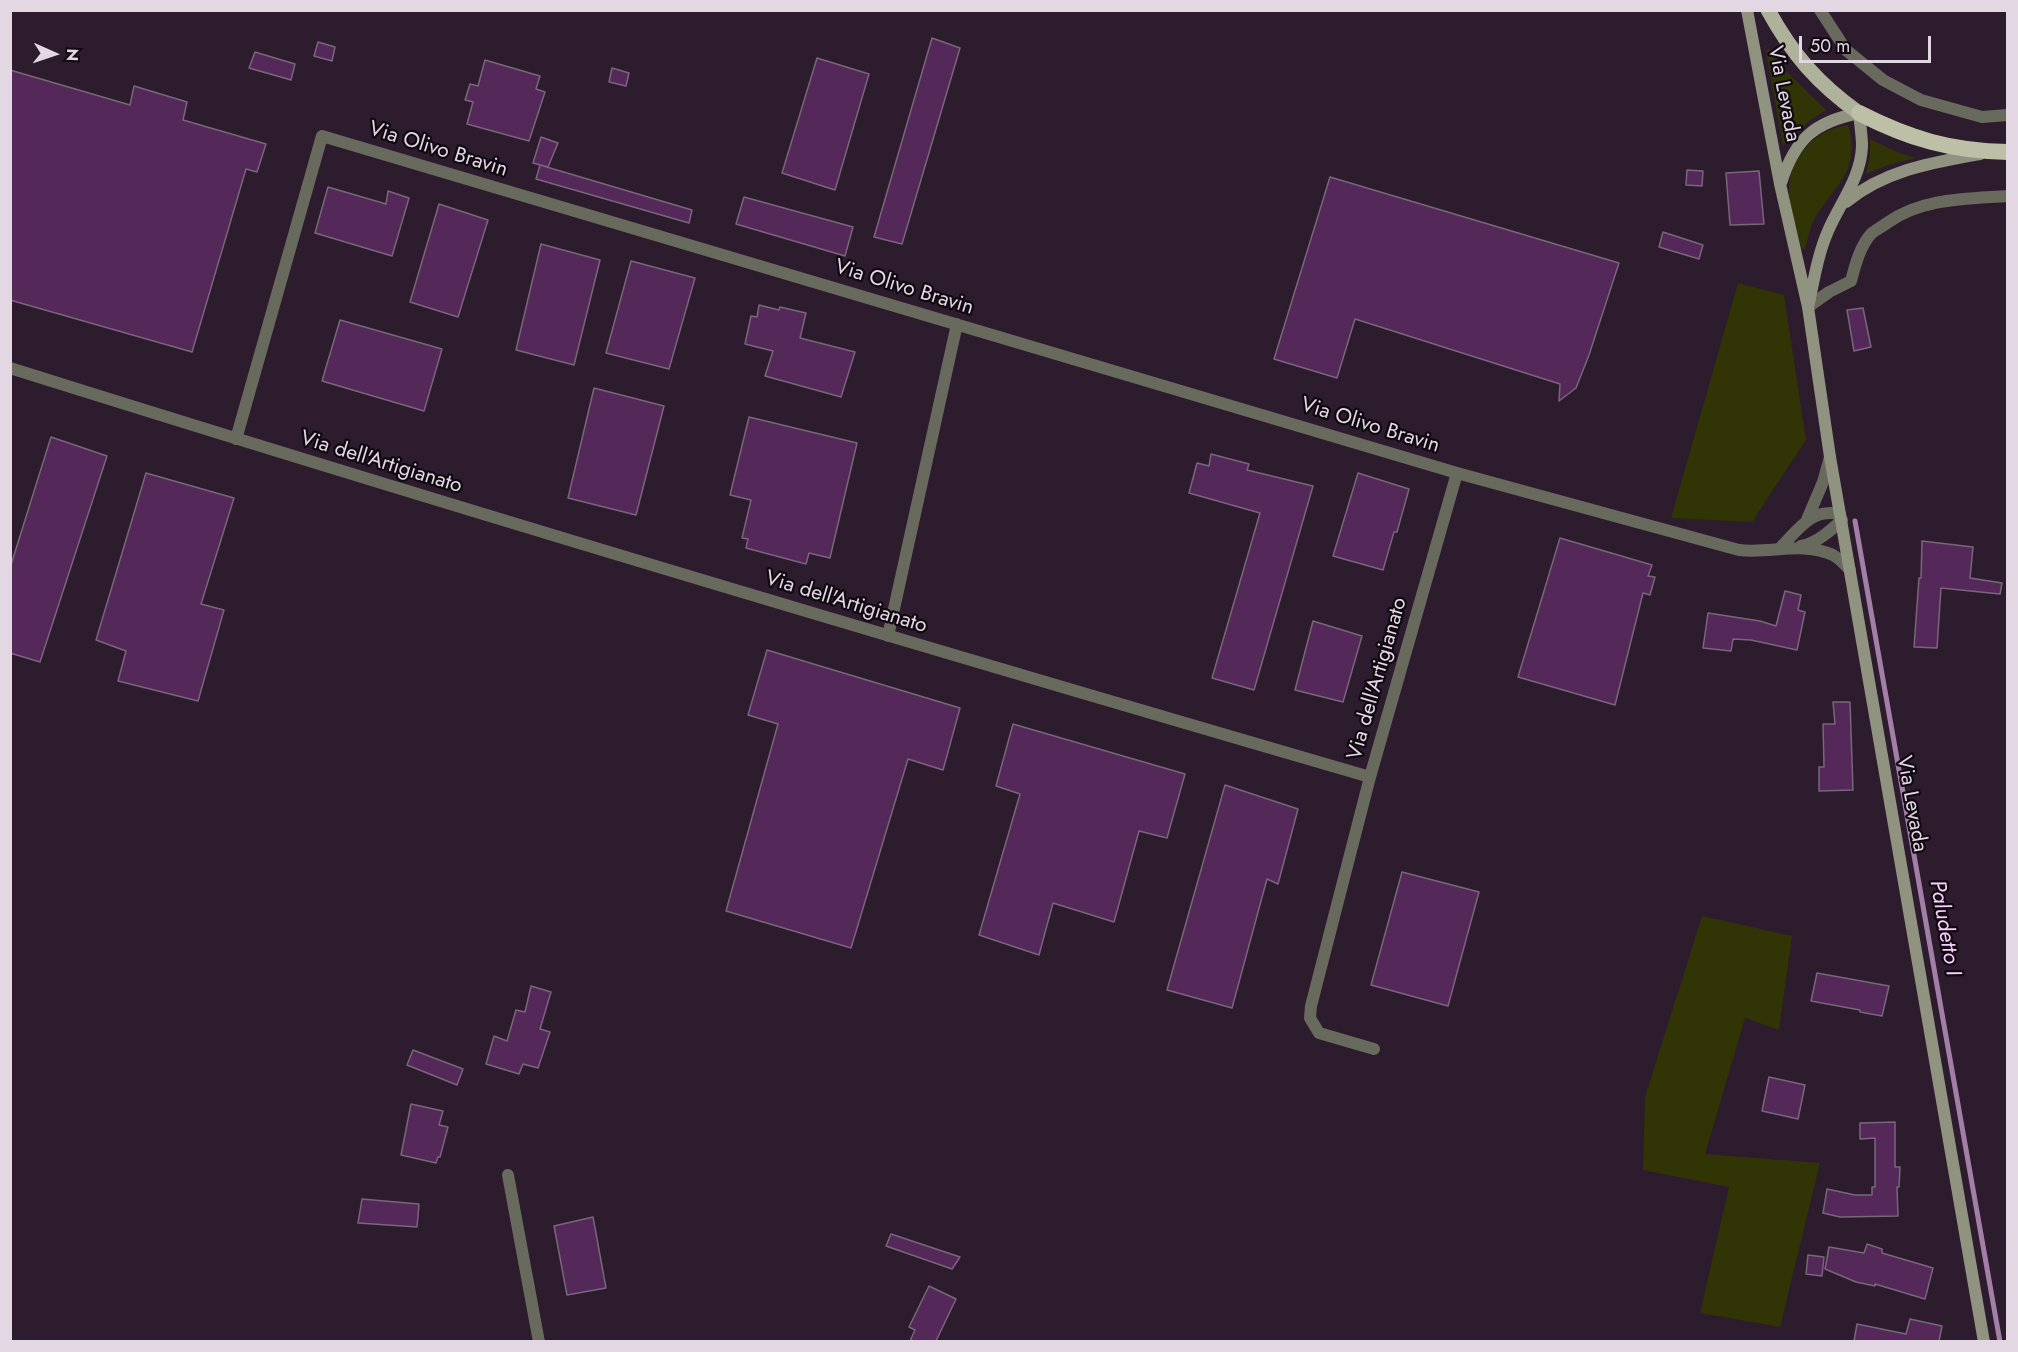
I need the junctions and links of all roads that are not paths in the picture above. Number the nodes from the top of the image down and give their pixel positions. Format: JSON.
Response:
{"nodes":[{"id":1,"x":1747,"y":10,"type":"edge"},
{"id":2,"x":1768,"y":10,"type":"edge"},
{"id":3,"x":1820,"y":10,"type":"edge"},
{"id":4,"x":1859,"y":113,"type":"junction"},
{"id":5,"x":2007,"y":115,"type":"edge"},
{"id":6,"x":2000,"y":152,"type":"edge"},
{"id":7,"x":1780,"y":184,"type":"junction"},
{"id":8,"x":2007,"y":196,"type":"edge"},
{"id":9,"x":1840,"y":207,"type":"junction"},
{"id":10,"x":1808,"y":308,"type":"junction"},
{"id":11,"x":957,"y":324,"type":"junction"},
{"id":12,"x":10,"y":368,"type":"edge"},
{"id":13,"x":236,"y":439,"type":"junction"},
{"id":14,"x":1830,"y":457,"type":"junction"},
{"id":15,"x":1456,"y":473,"type":"junction"},
{"id":16,"x":1841,"y":517,"type":"junction"},
{"id":17,"x":1806,"y":523,"type":"junction"},
{"id":18,"x":1794,"y":547,"type":"junction"},
{"id":19,"x":1780,"y":548,"type":"junction"},
{"id":20,"x":1850,"y":570,"type":"junction"},
{"id":21,"x":888,"y":636,"type":"junction"},
{"id":22,"x":1370,"y":777,"type":"junction"},
{"id":23,"x":1374,"y":1049,"type":"dead end"},
{"id":24,"x":508,"y":1176,"type":"dead end"},
{"id":25,"x":539,"y":1341,"type":"edge"},
{"id":26,"x":1984,"y":1341,"type":"edge"}],
"edges":[{"from":1,"to":7,"type":"main road","name":"Via Levada"},
{"from":2,"to":4,"type":"main road"},
{"from":3,"to":5,"type":"street"},
{"from":4,"to":6,"type":"highway"},
{"from":4,"to":7,"type":"main road","name":"Via Levada"},
{"from":4,"to":9,"type":"main road","name":"Via Levada"},
{"from":6,"to":9,"type":"main road","name":"Via Levada"},
{"from":7,"to":10,"type":"main road","name":"Via Levada"},
{"from":8,"to":10,"type":"street"},
{"from":9,"to":10,"type":"main road","name":"Via Levada"},
{"from":10,"to":14,"type":"main road","name":"Via Levada"},
{"from":11,"to":13,"type":"street","name":"Via Olivo Bravin"},
{"from":11,"to":15,"type":"street","name":"Via Olivo Bravin"},
{"from":11,"to":21,"type":"street"},
{"from":12,"to":13,"type":"street","name":"Via dell'Artigianato"},
{"from":13,"to":21,"type":"street","name":"Via dell'Artigianato"},
{"from":14,"to":16,"type":"main road","name":"Via Levada"},
{"from":14,"to":17,"type":"street"},
{"from":15,"to":19,"type":"street","name":"Via Olivo Bravin"},
{"from":15,"to":22,"type":"street","name":"Via dell'Artigianato"},
{"from":16,"to":17,"type":"street"},
{"from":16,"to":18,"type":"street"},
{"from":16,"to":20,"type":"main road","name":"Via Levada"},
{"from":17,"to":19,"type":"street"},
{"from":18,"to":19,"type":"street","name":"Via Olivo Bravin"},
{"from":18,"to":20,"type":"street"},
{"from":20,"to":26,"type":"main road","name":"Via Levada"},
{"from":21,"to":22,"type":"street","name":"Via dell'Artigianato"},
{"from":22,"to":23,"type":"street"},
{"from":24,"to":25,"type":"street"}]}
